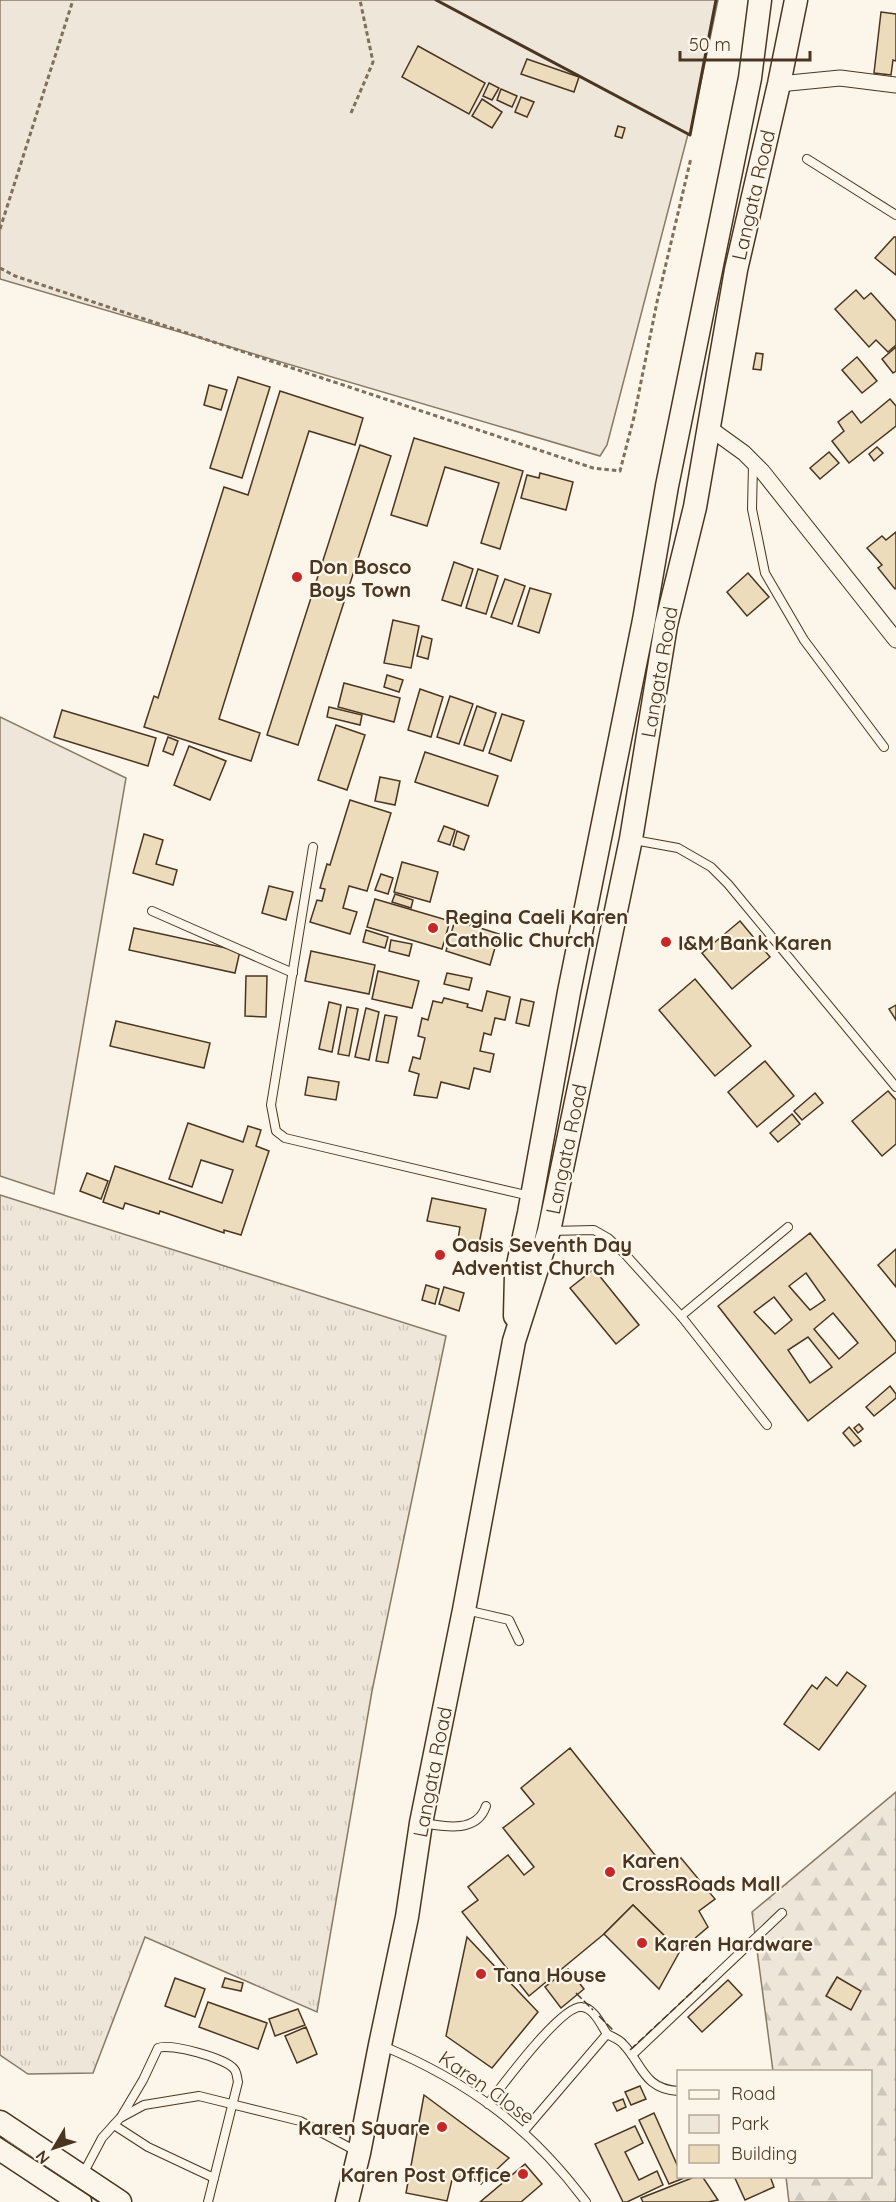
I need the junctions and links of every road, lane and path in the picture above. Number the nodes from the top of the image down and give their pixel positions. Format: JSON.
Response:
{"nodes":[{"id":1,"x":73,"y":0,"type":"edge"},
{"id":2,"x":360,"y":0,"type":"edge"},
{"id":3,"x":760,"y":0,"type":"edge"},
{"id":4,"x":796,"y":0,"type":"edge"},
{"id":5,"x":779,"y":84,"type":"junction"},
{"id":6,"x":896,"y":85,"type":"edge"},
{"id":7,"x":351,"y":113,"type":"dead end"},
{"id":8,"x":692,"y":158,"type":"dead end"},
{"id":9,"x":807,"y":159,"type":"dead end"},
{"id":10,"x":896,"y":215,"type":"edge"},
{"id":11,"x":0,"y":229,"type":"edge"},
{"id":12,"x":0,"y":268,"type":"edge"},
{"id":13,"x":708,"y":427,"type":"junction"},
{"id":14,"x":753,"y":463,"type":"junction"},
{"id":15,"x":896,"y":640,"type":"edge"},
{"id":16,"x":884,"y":747,"type":"dead end"},
{"id":17,"x":631,"y":839,"type":"junction"},
{"id":18,"x":313,"y":847,"type":"dead end"},
{"id":19,"x":152,"y":911,"type":"dead end"},
{"id":20,"x":293,"y":973,"type":"junction"},
{"id":21,"x":896,"y":1087,"type":"edge"},
{"id":22,"x":532,"y":1196,"type":"junction"},
{"id":23,"x":788,"y":1227,"type":"dead end"},
{"id":24,"x":549,"y":1231,"type":"junction"},
{"id":25,"x":681,"y":1316,"type":"junction"},
{"id":26,"x":514,"y":1341,"type":"junction"},
{"id":27,"x":767,"y":1425,"type":"dead end"},
{"id":28,"x":464,"y":1610,"type":"junction"},
{"id":29,"x":519,"y":1641,"type":"dead end"},
{"id":30,"x":486,"y":1806,"type":"dead end"},
{"id":31,"x":421,"y":1822,"type":"junction"},
{"id":32,"x":782,"y":1913,"type":"dead end"},
{"id":33,"x":607,"y":2034,"type":"junction"},
{"id":34,"x":380,"y":2045,"type":"junction"},
{"id":35,"x":632,"y":2055,"type":"junction"},
{"id":36,"x":677,"y":2091,"type":"edge"},
{"id":37,"x":233,"y":2104,"type":"junction"},
{"id":38,"x":488,"y":2104,"type":"junction"},
{"id":39,"x":120,"y":2118,"type":"junction"},
{"id":40,"x":0,"y":2122,"type":"edge"},
{"id":41,"x":114,"y":2125,"type":"junction"},
{"id":42,"x":524,"y":2131,"type":"junction"},
{"id":43,"x":0,"y":2148,"type":"edge"},
{"id":44,"x":359,"y":2152,"type":"junction"},
{"id":45,"x":82,"y":2175,"type":"junction"},
{"id":46,"x":214,"y":2178,"type":"junction"},
{"id":47,"x":80,"y":2202,"type":"edge"},
{"id":48,"x":120,"y":2202,"type":"edge"},
{"id":49,"x":208,"y":2202,"type":"edge"},
{"id":50,"x":347,"y":2202,"type":"edge"},
{"id":51,"x":586,"y":2202,"type":"edge"}],
"edges":[{"from":1,"to":11,"type":"path"},
{"from":2,"to":7,"type":"path"},
{"from":3,"to":22,"type":"main road","name":"Langata Road"},
{"from":4,"to":5,"type":"main road","name":"Langata Road"},
{"from":5,"to":6,"type":"street"},
{"from":5,"to":13,"type":"main road","name":"Langata Road"},
{"from":8,"to":12,"type":"path"},
{"from":9,"to":10,"type":"lane"},
{"from":13,"to":14,"type":"street"},
{"from":13,"to":17,"type":"main road","name":"Langata Road"},
{"from":14,"to":15,"type":"street"},
{"from":14,"to":16,"type":"lane"},
{"from":17,"to":21,"type":"lane"},
{"from":17,"to":24,"type":"main road","name":"Langata Road"},
{"from":18,"to":20,"type":"lane"},
{"from":19,"to":20,"type":"lane"},
{"from":20,"to":22,"type":"lane"},
{"from":22,"to":26,"type":"main road","name":"Langata Road"},
{"from":23,"to":25,"type":"lane"},
{"from":24,"to":25,"type":"lane"},
{"from":24,"to":26,"type":"main road","name":"Langata Road"},
{"from":25,"to":27,"type":"lane"},
{"from":26,"to":28,"type":"main road","name":"Langata Road"},
{"from":28,"to":29,"type":"lane"},
{"from":28,"to":31,"type":"main road","name":"Langata Road"},
{"from":30,"to":31,"type":"lane"},
{"from":31,"to":34,"type":"main road","name":"Langata Road"},
{"from":32,"to":35,"type":"lane"},
{"from":33,"to":35,"type":"lane"},
{"from":33,"to":38,"type":"lane"},
{"from":33,"to":42,"type":"lane"},
{"from":34,"to":38,"type":"lane","name":"Karen Close"},
{"from":34,"to":44,"type":"main road","name":"Langata Road"},
{"from":35,"to":36,"type":"lane"},
{"from":37,"to":39,"type":"lane"},
{"from":37,"to":39,"type":"lane"},
{"from":37,"to":44,"type":"lane"},
{"from":37,"to":46,"type":"lane"},
{"from":38,"to":42,"type":"lane","name":"Karen Close"},
{"from":39,"to":41,"type":"lane"},
{"from":40,"to":45,"type":"main road"},
{"from":41,"to":45,"type":"lane"},
{"from":41,"to":46,"type":"lane"},
{"from":42,"to":51,"type":"lane","name":"Karen Close"},
{"from":43,"to":47,"type":"main road"},
{"from":44,"to":50,"type":"main road","name":"Langata Road"},
{"from":45,"to":48,"type":"main road"},
{"from":46,"to":49,"type":"lane"}]}
